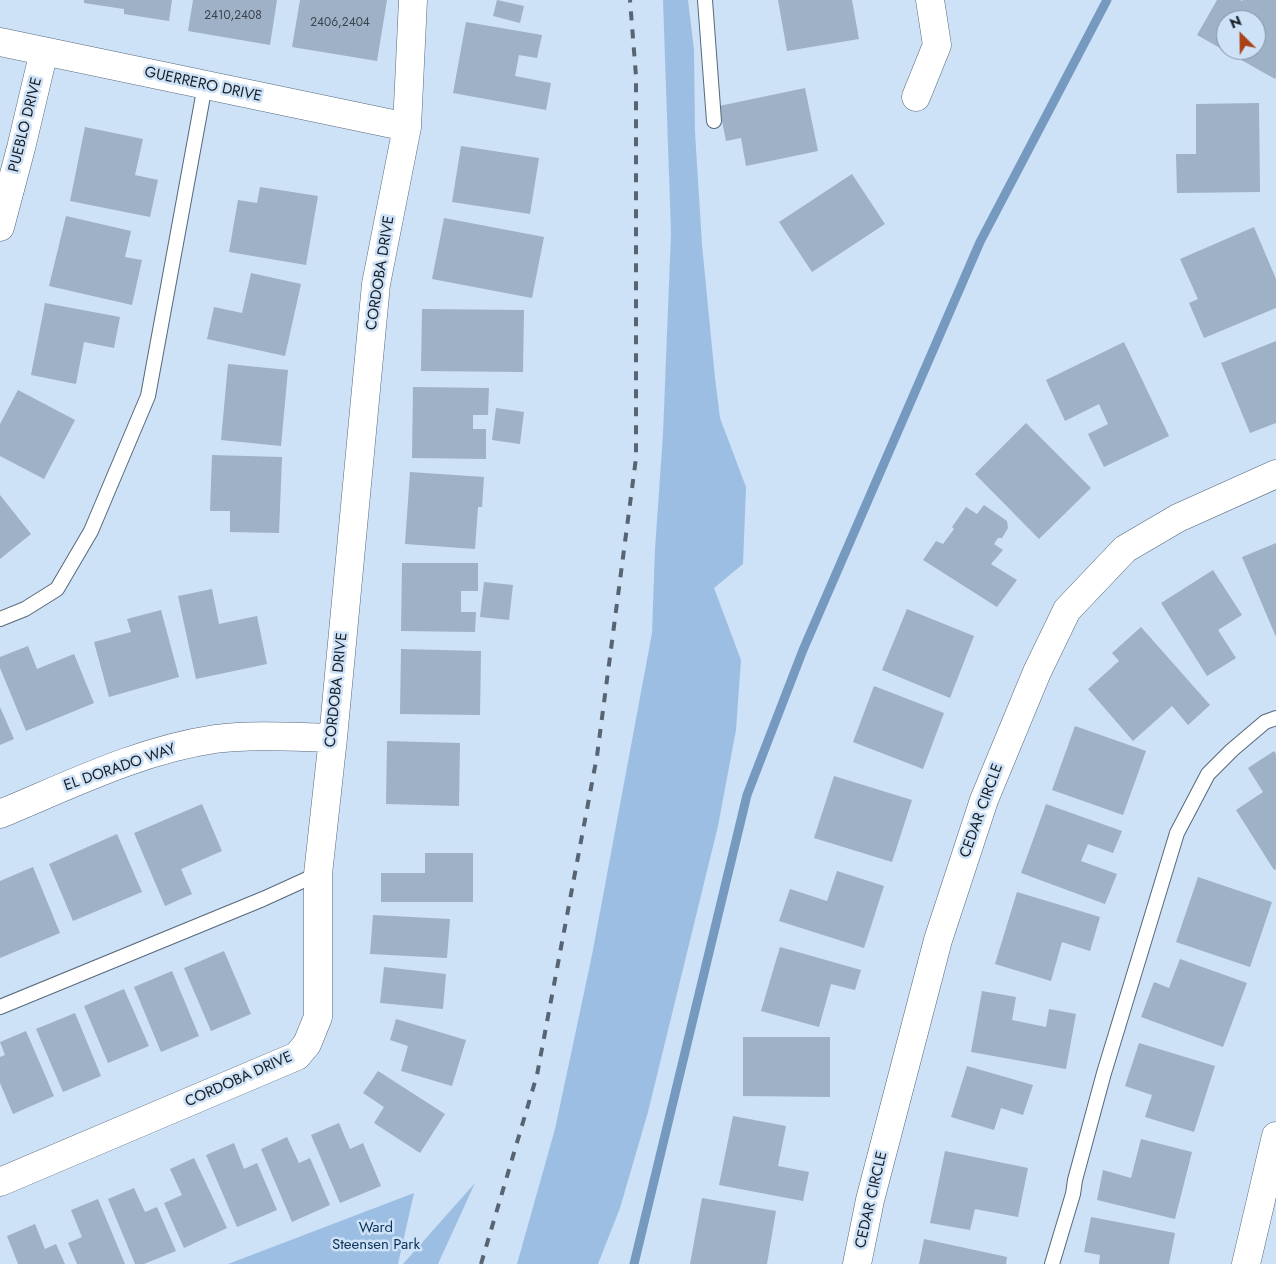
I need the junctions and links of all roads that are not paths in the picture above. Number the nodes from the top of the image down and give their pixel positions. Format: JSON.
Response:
{"nodes":[{"id":1,"x":413,"y":0,"type":"edge"},
{"id":2,"x":705,"y":0,"type":"edge"},
{"id":3,"x":930,"y":0,"type":"edge"},
{"id":4,"x":0,"y":42,"type":"edge"},
{"id":5,"x":44,"y":51,"type":"junction"},
{"id":6,"x":205,"y":85,"type":"junction"},
{"id":7,"x":916,"y":97,"type":"dead end"},
{"id":8,"x":714,"y":121,"type":"dead end"},
{"id":9,"x":407,"y":127,"type":"junction"},
{"id":10,"x":0,"y":227,"type":"edge"},
{"id":11,"x":1276,"y":474,"type":"edge"},
{"id":12,"x":0,"y":619,"type":"edge"},
{"id":13,"x":1276,"y":718,"type":"edge"},
{"id":14,"x":333,"y":738,"type":"junction"},
{"id":15,"x":0,"y":814,"type":"edge"},
{"id":16,"x":318,"y":874,"type":"junction"},
{"id":17,"x":0,"y":1007,"type":"edge"},
{"id":18,"x":1276,"y":1136,"type":"edge"},
{"id":19,"x":0,"y":1182,"type":"edge"},
{"id":20,"x":857,"y":1264,"type":"edge"},
{"id":21,"x":1052,"y":1264,"type":"edge"},
{"id":22,"x":1246,"y":1264,"type":"edge"}],
"edges":[{"from":1,"to":9,"type":"street","name":"CORDOBA DRIVE"},
{"from":2,"to":8,"type":"lane"},
{"from":3,"to":7,"type":"street"},
{"from":4,"to":5,"type":"street","name":"GUERRERO DRIVE"},
{"from":5,"to":6,"type":"street","name":"GUERRERO DRIVE"},
{"from":5,"to":10,"type":"street","name":"PUEBLO DRIVE"},
{"from":6,"to":9,"type":"street","name":"GUERRERO DRIVE"},
{"from":6,"to":12,"type":"lane"},
{"from":9,"to":14,"type":"street","name":"CORDOBA DRIVE"},
{"from":11,"to":20,"type":"street","name":"CEDAR CIRCLE"},
{"from":13,"to":21,"type":"lane"},
{"from":14,"to":15,"type":"street","name":"EL DORADO WAY"},
{"from":14,"to":16,"type":"street","name":"CORDOBA DRIVE"},
{"from":16,"to":17,"type":"lane"},
{"from":16,"to":19,"type":"street","name":"CORDOBA DRIVE"},
{"from":18,"to":22,"type":"street"}]}
